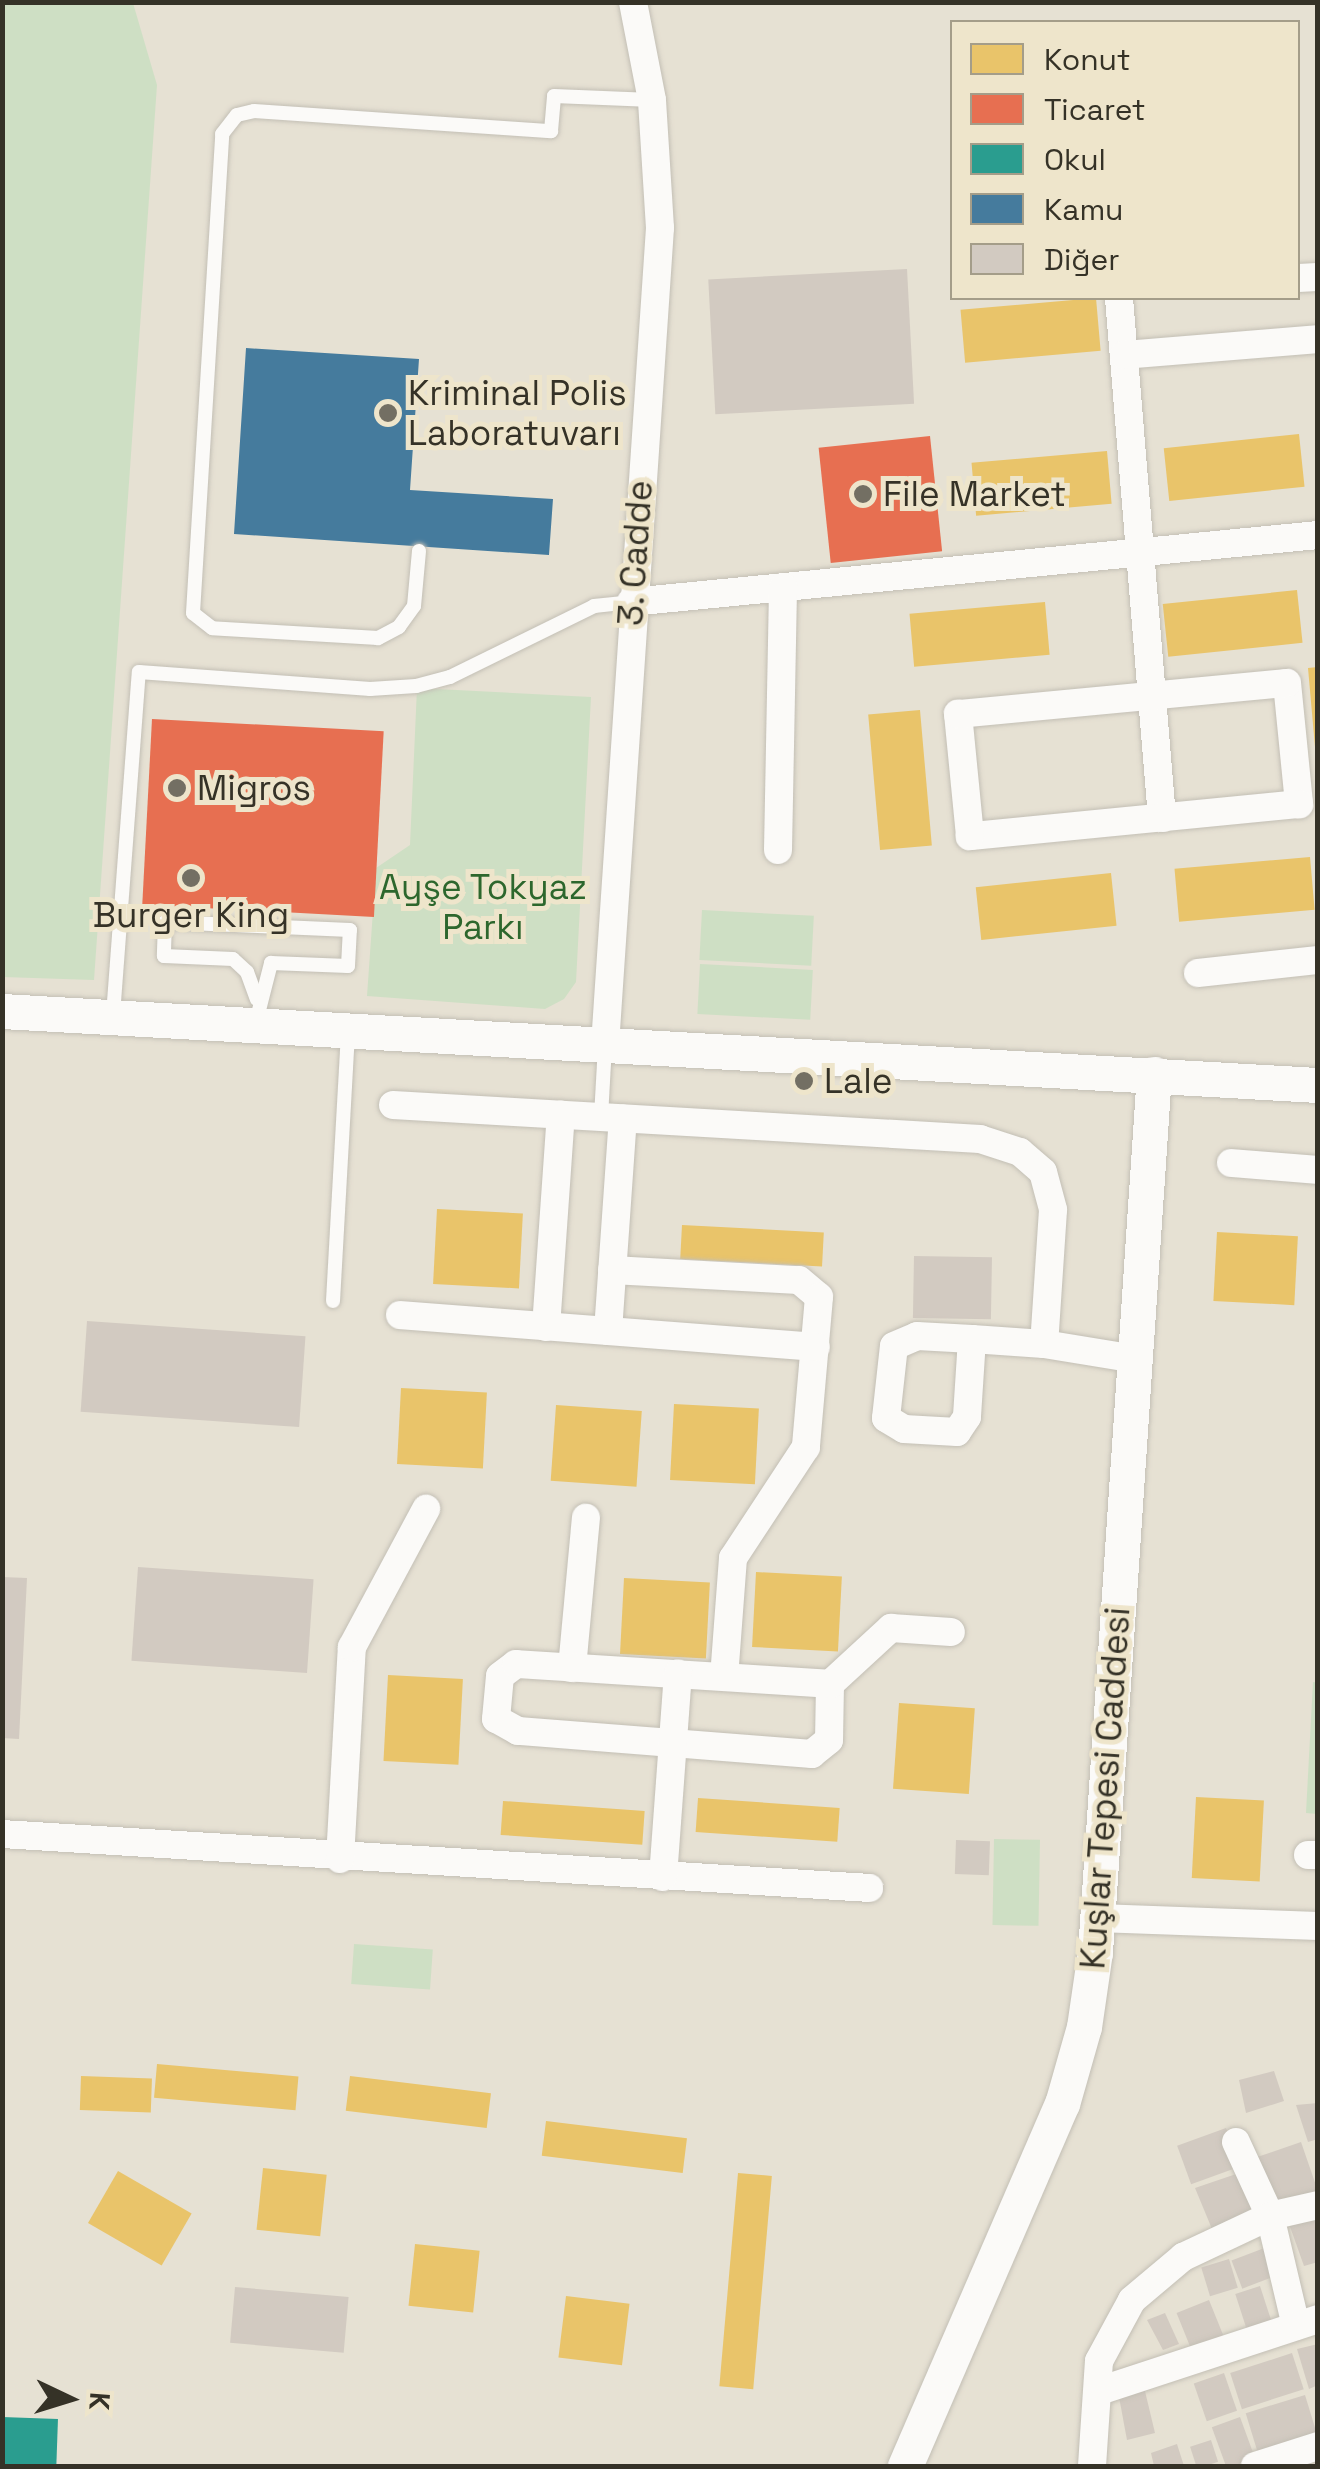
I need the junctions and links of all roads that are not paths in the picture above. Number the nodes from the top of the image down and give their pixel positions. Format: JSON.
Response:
{"nodes":[{"id":1,"x":633,"y":2,"type":"edge"},
{"id":2,"x":652,"y":100,"type":"junction"},
{"id":3,"x":1120,"y":300,"type":"edge"},
{"id":4,"x":1318,"y":338,"type":"edge"},
{"id":5,"x":1124,"y":355,"type":"junction"},
{"id":6,"x":1318,"y":534,"type":"edge"},
{"id":7,"x":418,"y":551,"type":"dead end"},
{"id":8,"x":1145,"y":552,"type":"junction"},
{"id":9,"x":783,"y":587,"type":"junction"},
{"id":10,"x":631,"y":602,"type":"junction"},
{"id":11,"x":1154,"y":696,"type":"junction"},
{"id":12,"x":1162,"y":818,"type":"junction"},
{"id":13,"x":778,"y":850,"type":"dead end"},
{"id":14,"x":1318,"y":960,"type":"edge"},
{"id":15,"x":1198,"y":973,"type":"dead end"},
{"id":16,"x":2,"y":1010,"type":"edge"},
{"id":17,"x":256,"y":1011,"type":"junction"},
{"id":18,"x":114,"y":1016,"type":"junction"},
{"id":19,"x":348,"y":1028,"type":"junction"},
{"id":20,"x":604,"y":1044,"type":"junction"},
{"id":21,"x":1154,"y":1074,"type":"junction"},
{"id":22,"x":1318,"y":1085,"type":"edge"},
{"id":23,"x":393,"y":1105,"type":"dead end"},
{"id":24,"x":561,"y":1115,"type":"junction"},
{"id":25,"x":612,"y":1118,"type":"junction"},
{"id":26,"x":1231,"y":1164,"type":"dead end"},
{"id":27,"x":1318,"y":1170,"type":"edge"},
{"id":28,"x":612,"y":1270,"type":"junction"},
{"id":29,"x":332,"y":1302,"type":"dead end"},
{"id":30,"x":400,"y":1315,"type":"dead end"},
{"id":31,"x":546,"y":1326,"type":"junction"},
{"id":32,"x":608,"y":1331,"type":"junction"},
{"id":33,"x":972,"y":1340,"type":"dead end"},
{"id":34,"x":1044,"y":1344,"type":"junction"},
{"id":35,"x":816,"y":1348,"type":"junction"},
{"id":36,"x":1136,"y":1359,"type":"junction"},
{"id":37,"x":426,"y":1509,"type":"dead end"},
{"id":38,"x":586,"y":1518,"type":"dead end"},
{"id":39,"x":951,"y":1632,"type":"dead end"},
{"id":40,"x":572,"y":1668,"type":"junction"},
{"id":41,"x":678,"y":1674,"type":"junction"},
{"id":42,"x":724,"y":1677,"type":"junction"},
{"id":43,"x":830,"y":1684,"type":"junction"},
{"id":44,"x":672,"y":1743,"type":"junction"},
{"id":45,"x":2,"y":1834,"type":"edge"},
{"id":46,"x":340,"y":1859,"type":"junction"},
{"id":47,"x":663,"y":1877,"type":"junction"},
{"id":48,"x":869,"y":1888,"type":"dead end"},
{"id":49,"x":1098,"y":1918,"type":"junction"},
{"id":50,"x":1318,"y":1926,"type":"edge"},
{"id":51,"x":1236,"y":2142,"type":"dead end"},
{"id":52,"x":1318,"y":2205,"type":"edge"},
{"id":53,"x":1270,"y":2216,"type":"junction"},
{"id":54,"x":1306,"y":2322,"type":"edge"},
{"id":55,"x":1099,"y":2391,"type":"junction"},
{"id":56,"x":1318,"y":2446,"type":"edge"},
{"id":57,"x":904,"y":2466,"type":"edge"},
{"id":58,"x":1092,"y":2466,"type":"edge"},
{"id":59,"x":1255,"y":2466,"type":"edge"}],
"edges":[{"from":1,"to":2,"type":"street","name":"3. Cadde"},
{"from":2,"to":7,"type":"lane"},
{"from":2,"to":10,"type":"street","name":"3. Cadde"},
{"from":3,"to":5,"type":"street"},
{"from":4,"to":5,"type":"street"},
{"from":5,"to":8,"type":"street"},
{"from":6,"to":8,"type":"street"},
{"from":8,"to":9,"type":"street"},
{"from":8,"to":11,"type":"street"},
{"from":9,"to":10,"type":"street"},
{"from":9,"to":13,"type":"street"},
{"from":10,"to":18,"type":"lane"},
{"from":10,"to":20,"type":"street","name":"3. Cadde"},
{"from":11,"to":12,"type":"street"},
{"from":11,"to":12,"type":"street"},
{"from":11,"to":12,"type":"street"},
{"from":14,"to":15,"type":"street"},
{"from":16,"to":18,"type":"street"},
{"from":17,"to":17,"type":"lane"},
{"from":17,"to":18,"type":"street"},
{"from":17,"to":19,"type":"street"},
{"from":19,"to":20,"type":"street"},
{"from":19,"to":29,"type":"lane"},
{"from":20,"to":21,"type":"street"},
{"from":20,"to":25,"type":"lane"},
{"from":21,"to":22,"type":"street"},
{"from":21,"to":36,"type":"street","name":"Kuşlar Tepesi Caddesi"},
{"from":23,"to":24,"type":"street"},
{"from":24,"to":25,"type":"street"},
{"from":24,"to":31,"type":"street"},
{"from":25,"to":28,"type":"street"},
{"from":25,"to":34,"type":"street"},
{"from":26,"to":27,"type":"street"},
{"from":28,"to":32,"type":"street"},
{"from":28,"to":35,"type":"street"},
{"from":30,"to":31,"type":"street"},
{"from":31,"to":32,"type":"street"},
{"from":32,"to":35,"type":"street"},
{"from":33,"to":34,"type":"street"},
{"from":34,"to":36,"type":"street"},
{"from":35,"to":42,"type":"street"},
{"from":36,"to":49,"type":"street","name":"Kuşlar Tepesi Caddesi"},
{"from":37,"to":46,"type":"street"},
{"from":38,"to":40,"type":"street"},
{"from":39,"to":43,"type":"street"},
{"from":40,"to":41,"type":"street"},
{"from":40,"to":44,"type":"street"},
{"from":41,"to":42,"type":"street"},
{"from":41,"to":44,"type":"street"},
{"from":42,"to":43,"type":"street"},
{"from":43,"to":44,"type":"street"},
{"from":44,"to":47,"type":"street"},
{"from":45,"to":46,"type":"street"},
{"from":46,"to":47,"type":"street"},
{"from":47,"to":48,"type":"street"},
{"from":49,"to":50,"type":"street"},
{"from":49,"to":57,"type":"street","name":"Kuşlar Tepesi Caddesi"},
{"from":51,"to":53,"type":"street"},
{"from":52,"to":53,"type":"street"},
{"from":53,"to":54,"type":"street"},
{"from":53,"to":55,"type":"street"},
{"from":54,"to":55,"type":"street"},
{"from":55,"to":58,"type":"street"},
{"from":56,"to":59,"type":"street"}]}
